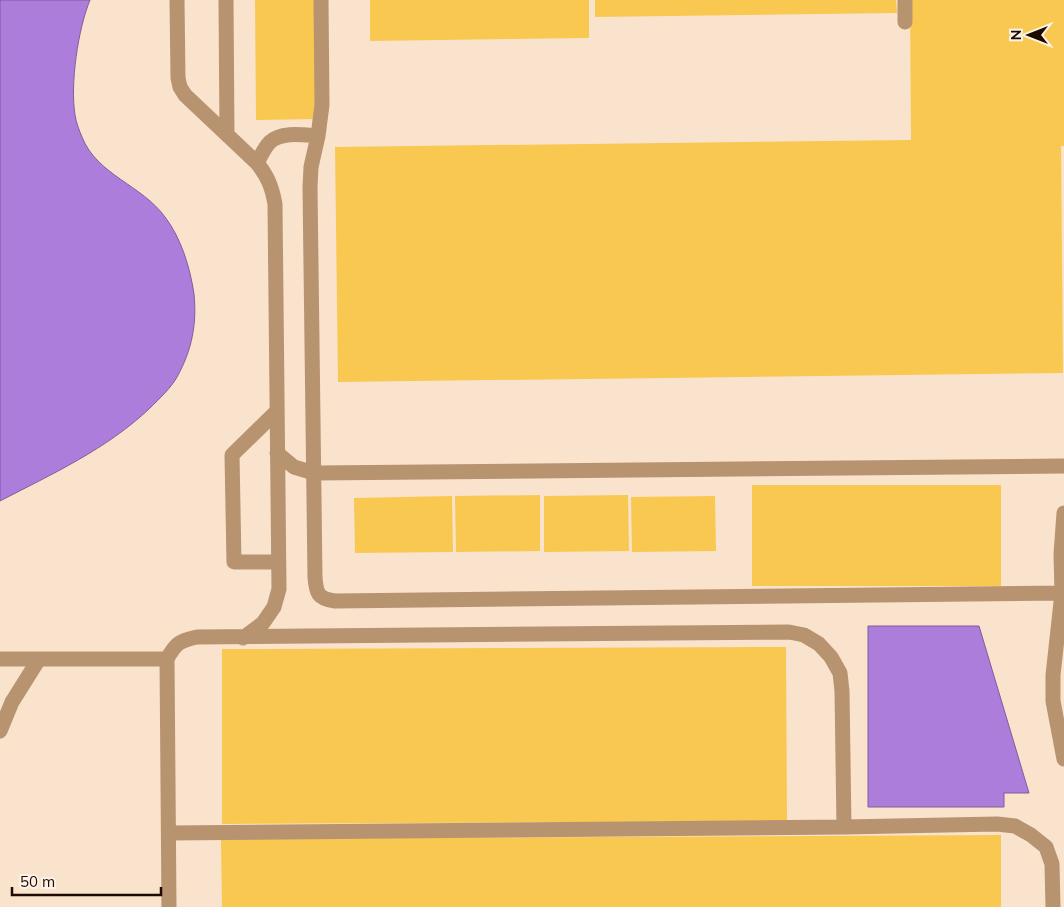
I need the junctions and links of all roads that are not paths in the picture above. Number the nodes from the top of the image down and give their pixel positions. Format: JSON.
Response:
{"nodes":[{"id":1,"x":177,"y":0,"type":"edge"},
{"id":2,"x":226,"y":0,"type":"edge"},
{"id":3,"x":321,"y":0,"type":"edge"},
{"id":4,"x":905,"y":0,"type":"edge"},
{"id":5,"x":906,"y":22,"type":"dead end"},
{"id":6,"x":227,"y":135,"type":"junction"},
{"id":7,"x":318,"y":136,"type":"junction"},
{"id":8,"x":257,"y":164,"type":"junction"},
{"id":9,"x":277,"y":411,"type":"junction"},
{"id":10,"x":278,"y":453,"type":"junction"},
{"id":11,"x":1064,"y":466,"type":"edge"},
{"id":12,"x":314,"y":474,"type":"junction"},
{"id":13,"x":1064,"y":513,"type":"edge"},
{"id":14,"x":278,"y":562,"type":"junction"},
{"id":15,"x":1063,"y":596,"type":"edge"},
{"id":16,"x":244,"y":638,"type":"junction"},
{"id":17,"x":0,"y":659,"type":"edge"},
{"id":18,"x":39,"y":659,"type":"junction"},
{"id":19,"x":167,"y":660,"type":"junction"},
{"id":20,"x":0,"y":731,"type":"edge"},
{"id":21,"x":1064,"y":759,"type":"edge"},
{"id":22,"x":844,"y":827,"type":"junction"},
{"id":23,"x":169,"y":833,"type":"junction"},
{"id":24,"x":169,"y":907,"type":"edge"},
{"id":25,"x":1053,"y":907,"type":"edge"}],
"edges":[{"from":1,"to":6,"type":"lane"},
{"from":2,"to":6,"type":"lane"},
{"from":3,"to":7,"type":"lane"},
{"from":4,"to":5,"type":"lane"},
{"from":6,"to":8,"type":"lane"},
{"from":7,"to":8,"type":"lane"},
{"from":7,"to":12,"type":"lane"},
{"from":8,"to":9,"type":"lane"},
{"from":9,"to":10,"type":"lane"},
{"from":9,"to":14,"type":"lane"},
{"from":10,"to":12,"type":"lane"},
{"from":10,"to":14,"type":"lane"},
{"from":11,"to":12,"type":"lane"},
{"from":12,"to":15,"type":"lane"},
{"from":13,"to":15,"type":"lane"},
{"from":14,"to":16,"type":"lane"},
{"from":15,"to":21,"type":"lane"},
{"from":16,"to":19,"type":"lane"},
{"from":16,"to":22,"type":"lane"},
{"from":17,"to":18,"type":"lane"},
{"from":18,"to":19,"type":"lane"},
{"from":18,"to":20,"type":"lane"},
{"from":19,"to":23,"type":"lane"},
{"from":22,"to":23,"type":"lane"},
{"from":22,"to":25,"type":"lane"},
{"from":23,"to":24,"type":"lane"}]}
